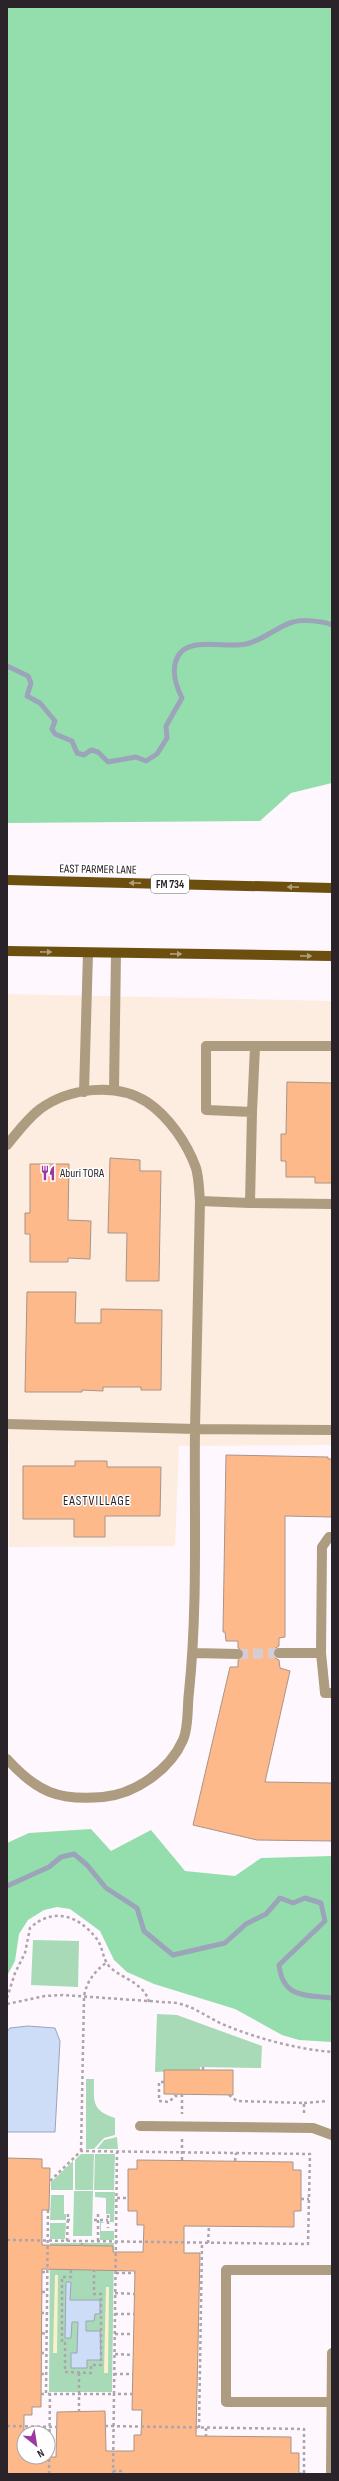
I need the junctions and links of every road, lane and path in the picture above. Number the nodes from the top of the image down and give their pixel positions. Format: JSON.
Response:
{"nodes":[{"id":1,"x":7,"y":880,"type":"edge"},
{"id":2,"x":332,"y":888,"type":"edge"},
{"id":3,"x":7,"y":952,"type":"edge"},
{"id":4,"x":88,"y":953,"type":"junction"},
{"id":5,"x":116,"y":953,"type":"junction"},
{"id":6,"x":332,"y":956,"type":"edge"},
{"id":7,"x":332,"y":1046,"type":"edge"},
{"id":8,"x":255,"y":1047,"type":"junction"},
{"id":9,"x":114,"y":1090,"type":"junction"},
{"id":10,"x":84,"y":1092,"type":"junction"},
{"id":11,"x":252,"y":1112,"type":"junction"},
{"id":12,"x":7,"y":1145,"type":"edge"},
{"id":13,"x":200,"y":1201,"type":"junction"},
{"id":14,"x":250,"y":1203,"type":"junction"},
{"id":15,"x":332,"y":1204,"type":"edge"},
{"id":16,"x":7,"y":1424,"type":"edge"},
{"id":17,"x":195,"y":1429,"type":"junction"},
{"id":18,"x":332,"y":1430,"type":"edge"},
{"id":19,"x":332,"y":1537,"type":"edge"},
{"id":20,"x":193,"y":1653,"type":"junction"},
{"id":21,"x":279,"y":1653,"type":"tunnel mouth"},
{"id":22,"x":321,"y":1653,"type":"junction"},
{"id":23,"x":238,"y":1654,"type":"tunnel mouth"},
{"id":24,"x":332,"y":1693,"type":"edge"},
{"id":25,"x":7,"y":1759,"type":"edge"},
{"id":26,"x":107,"y":1962,"type":"junction"},
{"id":27,"x":84,"y":1996,"type":"junction"},
{"id":28,"x":7,"y":1998,"type":"edge"},
{"id":29,"x":149,"y":2002,"type":"junction"},
{"id":30,"x":7,"y":2004,"type":"edge"},
{"id":31,"x":332,"y":2052,"type":"edge"},
{"id":32,"x":164,"y":2082,"type":"dead end"},
{"id":33,"x":229,"y":2095,"type":"dead end"},
{"id":34,"x":182,"y":2096,"type":"dead end"},
{"id":35,"x":328,"y":2101,"type":"dead end"},
{"id":36,"x":304,"y":2103,"type":"junction"},
{"id":37,"x":311,"y":2117,"type":"dead end"},
{"id":38,"x":140,"y":2126,"type":"dead end"},
{"id":39,"x":332,"y":2135,"type":"edge"},
{"id":40,"x":81,"y":2151,"type":"junction"},
{"id":41,"x":117,"y":2152,"type":"junction"},
{"id":42,"x":182,"y":2152,"type":"junction"},
{"id":43,"x":236,"y":2153,"type":"junction"},
{"id":44,"x":182,"y":2160,"type":"dead end"},
{"id":45,"x":235,"y":2161,"type":"dead end"},
{"id":46,"x":50,"y":2180,"type":"dead end"},
{"id":47,"x":117,"y":2198,"type":"junction"},
{"id":48,"x":128,"y":2198,"type":"dead end"},
{"id":49,"x":301,"y":2199,"type":"dead end"},
{"id":50,"x":309,"y":2199,"type":"junction"},
{"id":51,"x":48,"y":2210,"type":"dead end"},
{"id":52,"x":68,"y":2214,"type":"dead end"},
{"id":53,"x":98,"y":2214,"type":"dead end"},
{"id":54,"x":108,"y":2215,"type":"dead end"},
{"id":55,"x":67,"y":2220,"type":"junction"},
{"id":56,"x":72,"y":2220,"type":"dead end"},
{"id":57,"x":94,"y":2220,"type":"dead end"},
{"id":58,"x":98,"y":2220,"type":"junction"},
{"id":59,"x":108,"y":2220,"type":"junction"},
{"id":60,"x":209,"y":2226,"type":"dead end"},
{"id":61,"x":108,"y":2228,"type":"dead end"},
{"id":62,"x":7,"y":2240,"type":"edge"},
{"id":63,"x":47,"y":2241,"type":"junction"},
{"id":64,"x":67,"y":2241,"type":"junction"},
{"id":65,"x":82,"y":2241,"type":"junction"},
{"id":66,"x":98,"y":2241,"type":"junction"},
{"id":67,"x":116,"y":2241,"type":"junction"},
{"id":68,"x":202,"y":2243,"type":"junction"},
{"id":69,"x":208,"y":2243,"type":"junction"},
{"id":70,"x":82,"y":2246,"type":"dead end"},
{"id":71,"x":71,"y":2270,"type":"dead end"},
{"id":72,"x":94,"y":2270,"type":"dead end"},
{"id":73,"x":332,"y":2270,"type":"edge"},
{"id":74,"x":42,"y":2272,"type":"dead end"},
{"id":75,"x":47,"y":2272,"type":"junction"},
{"id":76,"x":116,"y":2273,"type":"junction"},
{"id":77,"x":135,"y":2273,"type":"dead end"},
{"id":78,"x":42,"y":2292,"type":"dead end"},
{"id":79,"x":47,"y":2292,"type":"junction"},
{"id":80,"x":115,"y":2293,"type":"junction"},
{"id":81,"x":135,"y":2294,"type":"dead end"},
{"id":82,"x":41,"y":2313,"type":"dead end"},
{"id":83,"x":46,"y":2313,"type":"junction"},
{"id":84,"x":115,"y":2314,"type":"junction"},
{"id":85,"x":134,"y":2314,"type":"dead end"},
{"id":86,"x":42,"y":2333,"type":"dead end"},
{"id":87,"x":46,"y":2334,"type":"junction"},
{"id":88,"x":115,"y":2334,"type":"junction"},
{"id":89,"x":134,"y":2334,"type":"dead end"},
{"id":90,"x":332,"y":2352,"type":"edge"},
{"id":91,"x":42,"y":2353,"type":"dead end"},
{"id":92,"x":46,"y":2353,"type":"junction"},
{"id":93,"x":115,"y":2354,"type":"junction"},
{"id":94,"x":134,"y":2355,"type":"dead end"},
{"id":95,"x":79,"y":2372,"type":"junction"},
{"id":96,"x":42,"y":2374,"type":"dead end"},
{"id":97,"x":46,"y":2374,"type":"junction"},
{"id":98,"x":114,"y":2374,"type":"junction"},
{"id":99,"x":133,"y":2374,"type":"dead end"},
{"id":100,"x":41,"y":2394,"type":"dead end"},
{"id":101,"x":46,"y":2394,"type":"junction"},
{"id":102,"x":50,"y":2394,"type":"junction"},
{"id":103,"x":79,"y":2394,"type":"junction"},
{"id":104,"x":114,"y":2394,"type":"junction"},
{"id":105,"x":133,"y":2394,"type":"dead end"},
{"id":106,"x":331,"y":2402,"type":"edge"},
{"id":107,"x":79,"y":2412,"type":"dead end"},
{"id":108,"x":50,"y":2425,"type":"edge"},
{"id":109,"x":105,"y":2426,"type":"dead end"},
{"id":110,"x":114,"y":2426,"type":"junction"},
{"id":111,"x":199,"y":2428,"type":"junction"},
{"id":112,"x":206,"y":2428,"type":"junction"},
{"id":113,"x":206,"y":2436,"type":"dead end"},
{"id":114,"x":126,"y":2471,"type":"dead end"},
{"id":115,"x":113,"y":2473,"type":"edge"},
{"id":116,"x":299,"y":2474,"type":"edge"},
{"id":117,"x":304,"y":2474,"type":"edge"},
{"id":118,"x":331,"y":2474,"type":"edge"}],
"edges":[{"from":2,"to":1,"type":"main road","name":"EAST PARMER LANE","number":"FM 734","one_way":true},
{"from":3,"to":4,"type":"main road","one_way":true},
{"from":4,"to":5,"type":"main road"},
{"from":4,"to":10,"type":"lane"},
{"from":5,"to":6,"type":"main road","one_way":true},
{"from":5,"to":9,"type":"lane"},
{"from":7,"to":8,"type":"lane"},
{"from":8,"to":11,"type":"lane"},
{"from":8,"to":11,"type":"lane"},
{"from":9,"to":10,"type":"lane"},
{"from":9,"to":13,"type":"lane"},
{"from":10,"to":12,"type":"lane"},
{"from":11,"to":14,"type":"lane"},
{"from":13,"to":14,"type":"lane"},
{"from":13,"to":17,"type":"lane"},
{"from":14,"to":15,"type":"lane"},
{"from":16,"to":17,"type":"lane"},
{"from":17,"to":18,"type":"lane"},
{"from":17,"to":20,"type":"lane"},
{"from":19,"to":22,"type":"lane"},
{"from":20,"to":23,"type":"lane"},
{"from":20,"to":25,"type":"lane"},
{"from":21,"to":22,"type":"lane"},
{"from":22,"to":24,"type":"lane"},
{"from":26,"to":27,"type":"path"},
{"from":26,"to":28,"type":"path"},
{"from":26,"to":29,"type":"path"},
{"from":27,"to":29,"type":"path"},
{"from":27,"to":30,"type":"path"},
{"from":27,"to":40,"type":"path"},
{"from":29,"to":31,"type":"path"},
{"from":32,"to":34,"type":"path"},
{"from":33,"to":36,"type":"path"},
{"from":35,"to":36,"type":"path"},
{"from":36,"to":37,"type":"path"},
{"from":38,"to":39,"type":"lane"},
{"from":40,"to":41,"type":"path"},
{"from":40,"to":46,"type":"path"},
{"from":41,"to":42,"type":"path"},
{"from":41,"to":47,"type":"path"},
{"from":42,"to":43,"type":"path"},
{"from":42,"to":44,"type":"path"},
{"from":43,"to":45,"type":"path"},
{"from":43,"to":50,"type":"path"},
{"from":47,"to":48,"type":"path"},
{"from":47,"to":67,"type":"path"},
{"from":49,"to":50,"type":"path"},
{"from":50,"to":69,"type":"path"},
{"from":51,"to":63,"type":"path"},
{"from":52,"to":55,"type":"path"},
{"from":53,"to":58,"type":"path"},
{"from":54,"to":59,"type":"path"},
{"from":55,"to":56,"type":"path"},
{"from":55,"to":64,"type":"path"},
{"from":57,"to":58,"type":"path"},
{"from":58,"to":59,"type":"path"},
{"from":58,"to":66,"type":"path"},
{"from":59,"to":61,"type":"path"},
{"from":60,"to":69,"type":"path"},
{"from":62,"to":63,"type":"path"},
{"from":63,"to":64,"type":"path"},
{"from":63,"to":75,"type":"path"},
{"from":64,"to":65,"type":"path"},
{"from":65,"to":66,"type":"path"},
{"from":65,"to":70,"type":"path"},
{"from":66,"to":67,"type":"path"},
{"from":67,"to":68,"type":"path"},
{"from":67,"to":76,"type":"path"},
{"from":68,"to":69,"type":"path"},
{"from":68,"to":111,"type":"path"},
{"from":71,"to":95,"type":"path"},
{"from":72,"to":95,"type":"path"},
{"from":73,"to":106,"type":"lane"},
{"from":74,"to":75,"type":"path"},
{"from":75,"to":79,"type":"path"},
{"from":76,"to":77,"type":"path"},
{"from":76,"to":80,"type":"path"},
{"from":78,"to":79,"type":"path"},
{"from":79,"to":83,"type":"path"},
{"from":80,"to":81,"type":"path"},
{"from":80,"to":84,"type":"path"},
{"from":82,"to":83,"type":"path"},
{"from":83,"to":87,"type":"path"},
{"from":84,"to":85,"type":"path"},
{"from":84,"to":88,"type":"path"},
{"from":86,"to":87,"type":"path"},
{"from":87,"to":92,"type":"path"},
{"from":88,"to":89,"type":"path"},
{"from":88,"to":93,"type":"path"},
{"from":90,"to":106,"type":"lane"},
{"from":91,"to":92,"type":"path"},
{"from":92,"to":97,"type":"path"},
{"from":93,"to":94,"type":"path"},
{"from":93,"to":98,"type":"path"},
{"from":95,"to":103,"type":"path"},
{"from":96,"to":97,"type":"path"},
{"from":97,"to":101,"type":"path"},
{"from":98,"to":99,"type":"path"},
{"from":98,"to":104,"type":"path"},
{"from":100,"to":101,"type":"path"},
{"from":101,"to":102,"type":"path"},
{"from":102,"to":103,"type":"path"},
{"from":102,"to":108,"type":"path"},
{"from":103,"to":104,"type":"path"},
{"from":103,"to":107,"type":"path"},
{"from":104,"to":105,"type":"path"},
{"from":104,"to":110,"type":"path"},
{"from":106,"to":118,"type":"lane"},
{"from":109,"to":110,"type":"path"},
{"from":110,"to":111,"type":"path"},
{"from":110,"to":115,"type":"path"},
{"from":111,"to":112,"type":"path"},
{"from":112,"to":113,"type":"path"},
{"from":112,"to":117,"type":"path"},
{"from":114,"to":115,"type":"path"},
{"from":116,"to":117,"type":"path"}]}
